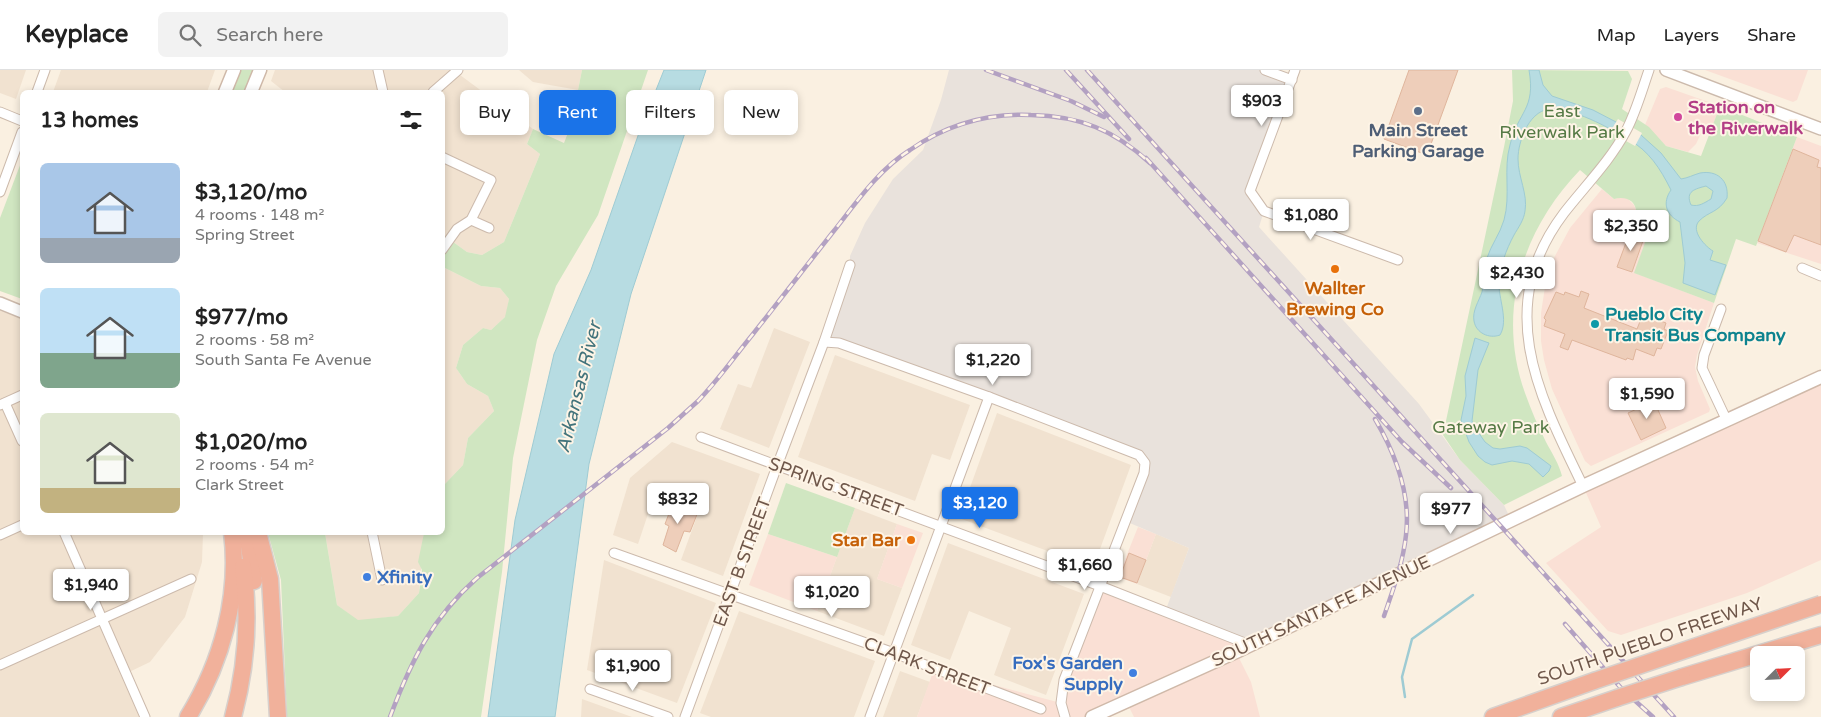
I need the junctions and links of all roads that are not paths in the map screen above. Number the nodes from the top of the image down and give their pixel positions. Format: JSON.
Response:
{"nodes":[{"id":1,"x":45,"y":70,"type":"edge"},
{"id":2,"x":234,"y":70,"type":"edge"},
{"id":3,"x":260,"y":70,"type":"edge"},
{"id":4,"x":378,"y":70,"type":"edge"},
{"id":5,"x":458,"y":70,"type":"edge"},
{"id":6,"x":1264,"y":70,"type":"edge"},
{"id":7,"x":1295,"y":70,"type":"edge"},
{"id":8,"x":1649,"y":70,"type":"edge"},
{"id":9,"x":1666,"y":70,"type":"edge"},
{"id":10,"x":1292,"y":80,"type":"junction"},
{"id":11,"x":38,"y":90,"type":"edge"},
{"id":12,"x":226,"y":90,"type":"edge"},
{"id":13,"x":252,"y":90,"type":"edge"},
{"id":14,"x":383,"y":90,"type":"edge"},
{"id":15,"x":434,"y":90,"type":"edge"},
{"id":16,"x":0,"y":112,"type":"edge"},
{"id":17,"x":20,"y":120,"type":"edge"},
{"id":18,"x":1821,"y":129,"type":"edge"},
{"id":19,"x":20,"y":137,"type":"edge"},
{"id":20,"x":445,"y":158,"type":"edge"},
{"id":21,"x":0,"y":192,"type":"edge"},
{"id":22,"x":471,"y":220,"type":"junction"},
{"id":23,"x":489,"y":228,"type":"dead end"},
{"id":24,"x":445,"y":246,"type":"edge"},
{"id":25,"x":1398,"y":260,"type":"dead end"},
{"id":26,"x":850,"y":265,"type":"dead end"},
{"id":27,"x":1802,"y":268,"type":"dead end"},
{"id":28,"x":1821,"y":276,"type":"edge"},
{"id":29,"x":0,"y":303,"type":"edge"},
{"id":30,"x":1721,"y":309,"type":"dead end"},
{"id":31,"x":20,"y":311,"type":"edge"},
{"id":32,"x":824,"y":342,"type":"junction"},
{"id":33,"x":1821,"y":377,"type":"edge"},
{"id":34,"x":20,"y":396,"type":"edge"},
{"id":35,"x":989,"y":397,"type":"junction"},
{"id":36,"x":2,"y":404,"type":"edge"},
{"id":37,"x":1727,"y":421,"type":"junction"},
{"id":38,"x":20,"y":437,"type":"edge"},
{"id":39,"x":701,"y":437,"type":"dead end"},
{"id":40,"x":777,"y":466,"type":"junction"},
{"id":41,"x":1583,"y":486,"type":"junction"},
{"id":42,"x":20,"y":526,"type":"edge"},
{"id":43,"x":941,"y":526,"type":"junction"},
{"id":44,"x":0,"y":535,"type":"edge"},
{"id":45,"x":65,"y":535,"type":"edge"},
{"id":46,"x":232,"y":535,"type":"edge"},
{"id":47,"x":238,"y":535,"type":"edge"},
{"id":48,"x":247,"y":535,"type":"edge"},
{"id":49,"x":259,"y":535,"type":"edge"},
{"id":50,"x":373,"y":535,"type":"edge"},
{"id":51,"x":614,"y":553,"type":"dead end"},
{"id":52,"x":191,"y":579,"type":"dead end"},
{"id":53,"x":382,"y":580,"type":"dead end"},
{"id":54,"x":1100,"y":586,"type":"junction"},
{"id":55,"x":731,"y":594,"type":"junction"},
{"id":56,"x":1821,"y":604,"type":"edge"},
{"id":57,"x":103,"y":618,"type":"junction"},
{"id":58,"x":1821,"y":635,"type":"edge"},
{"id":59,"x":1250,"y":645,"type":"junction"},
{"id":60,"x":894,"y":653,"type":"junction"},
{"id":61,"x":0,"y":665,"type":"edge"},
{"id":62,"x":590,"y":690,"type":"dead end"},
{"id":63,"x":1041,"y":709,"type":"dead end"},
{"id":64,"x":145,"y":717,"type":"edge"},
{"id":65,"x":188,"y":717,"type":"edge"},
{"id":66,"x":233,"y":717,"type":"edge"},
{"id":67,"x":243,"y":717,"type":"edge"},
{"id":68,"x":278,"y":717,"type":"edge"},
{"id":69,"x":668,"y":717,"type":"edge"},
{"id":70,"x":685,"y":717,"type":"edge"},
{"id":71,"x":870,"y":717,"type":"edge"},
{"id":72,"x":1066,"y":717,"type":"edge"},
{"id":73,"x":1092,"y":717,"type":"edge"},
{"id":74,"x":1493,"y":717,"type":"edge"},
{"id":75,"x":1561,"y":717,"type":"edge"}],
"edges":[{"from":1,"to":11,"type":"street"},
{"from":2,"to":12,"type":"main road"},
{"from":3,"to":13,"type":"main road"},
{"from":4,"to":14,"type":"street"},
{"from":5,"to":15,"type":"street"},
{"from":6,"to":10,"type":"street"},
{"from":7,"to":10,"type":"street"},
{"from":8,"to":41,"type":"street"},
{"from":9,"to":18,"type":"street"},
{"from":10,"to":25,"type":"street"},
{"from":16,"to":17,"type":"street"},
{"from":19,"to":21,"type":"street"},
{"from":20,"to":22,"type":"street"},
{"from":22,"to":23,"type":"street"},
{"from":22,"to":24,"type":"street"},
{"from":26,"to":32,"type":"street","name":"EAST B STREET"},
{"from":27,"to":28,"type":"street"},
{"from":29,"to":31,"type":"street"},
{"from":30,"to":37,"type":"street"},
{"from":32,"to":35,"type":"street"},
{"from":32,"to":40,"type":"street","name":"EAST B STREET"},
{"from":33,"to":37,"type":"main road","name":"SOUTH SANTA FE AVENUE"},
{"from":34,"to":36,"type":"street"},
{"from":35,"to":43,"type":"street"},
{"from":35,"to":54,"type":"street"},
{"from":36,"to":38,"type":"street"},
{"from":37,"to":41,"type":"main road","name":"SOUTH SANTA FE AVENUE"},
{"from":39,"to":40,"type":"street","name":"SPRING STREET"},
{"from":40,"to":43,"type":"street","name":"SPRING STREET"},
{"from":40,"to":55,"type":"street","name":"EAST B STREET"},
{"from":41,"to":59,"type":"main road","name":"SOUTH SANTA FE AVENUE"},
{"from":42,"to":44,"type":"street"},
{"from":43,"to":54,"type":"street","name":"SPRING STREET"},
{"from":43,"to":60,"type":"street"},
{"from":45,"to":57,"type":"street"},
{"from":46,"to":65,"type":"highway"},
{"from":47,"to":66,"type":"highway"},
{"from":48,"to":67,"type":"highway"},
{"from":49,"to":68,"type":"highway"},
{"from":50,"to":53,"type":"street"},
{"from":51,"to":55,"type":"street","name":"CLARK STREET"},
{"from":52,"to":57,"type":"street"},
{"from":54,"to":59,"type":"street","name":"SPRING STREET"},
{"from":54,"to":72,"type":"street"},
{"from":55,"to":60,"type":"street","name":"CLARK STREET"},
{"from":55,"to":70,"type":"street","name":"EAST B STREET"},
{"from":56,"to":74,"type":"highway","name":"SOUTH PUEBLO FREEWAY","bridge":true},
{"from":57,"to":61,"type":"street"},
{"from":57,"to":64,"type":"street"},
{"from":58,"to":75,"type":"highway","bridge":true},
{"from":59,"to":73,"type":"main road","name":"SOUTH SANTA FE AVENUE"},
{"from":60,"to":63,"type":"street","name":"CLARK STREET"},
{"from":60,"to":71,"type":"street"},
{"from":62,"to":69,"type":"street"}]}
